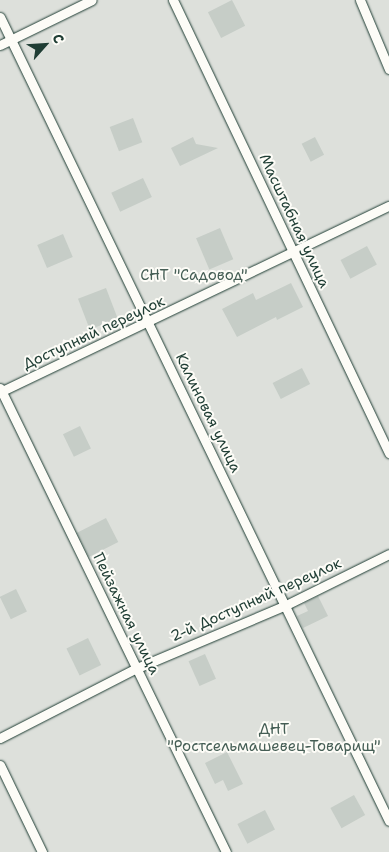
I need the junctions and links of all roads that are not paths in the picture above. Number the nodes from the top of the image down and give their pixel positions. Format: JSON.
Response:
{"nodes":[{"id":1,"x":92,"y":0,"type":"edge"},
{"id":2,"x":173,"y":0,"type":"edge"},
{"id":3,"x":360,"y":0,"type":"edge"},
{"id":4,"x":0,"y":17,"type":"edge"},
{"id":5,"x":12,"y":40,"type":"junction"},
{"id":6,"x":0,"y":45,"type":"edge"},
{"id":7,"x":389,"y":69,"type":"edge"},
{"id":8,"x":389,"y":206,"type":"edge"},
{"id":9,"x":294,"y":252,"type":"junction"},
{"id":10,"x":149,"y":323,"type":"junction"},
{"id":11,"x":1,"y":391,"type":"edge"},
{"id":12,"x":389,"y":453,"type":"edge"},
{"id":13,"x":389,"y":554,"type":"edge"},
{"id":14,"x":286,"y":605,"type":"junction"},
{"id":15,"x":137,"y":668,"type":"junction"},
{"id":16,"x":0,"y":738,"type":"edge"},
{"id":17,"x":0,"y":765,"type":"edge"},
{"id":18,"x":389,"y":821,"type":"edge"},
{"id":19,"x":42,"y":852,"type":"edge"},
{"id":20,"x":226,"y":852,"type":"edge"}],
"edges":[{"from":1,"to":5,"type":"lane"},
{"from":2,"to":9,"type":"lane","name":"Масштабная улица"},
{"from":3,"to":7,"type":"lane"},
{"from":4,"to":5,"type":"lane","name":"Калиновая улица"},
{"from":5,"to":6,"type":"lane"},
{"from":5,"to":10,"type":"lane","name":"Калиновая улица"},
{"from":8,"to":9,"type":"lane","name":"Доступный переулок"},
{"from":9,"to":10,"type":"lane","name":"Доступный переулок"},
{"from":9,"to":12,"type":"lane","name":"Масштабная улица"},
{"from":10,"to":11,"type":"lane","name":"Доступный переулок"},
{"from":10,"to":14,"type":"lane","name":"Калиновая улица"},
{"from":11,"to":15,"type":"lane","name":"Пейзажная улица"},
{"from":13,"to":14,"type":"lane","name":"2-й Доступный переулок"},
{"from":14,"to":15,"type":"lane","name":"2-й Доступный переулок"},
{"from":14,"to":18,"type":"lane","name":"Калиновая улица"},
{"from":15,"to":16,"type":"lane","name":"2-й Доступный переулок"},
{"from":15,"to":20,"type":"lane","name":"Пейзажная улица"},
{"from":17,"to":19,"type":"lane"}]}
